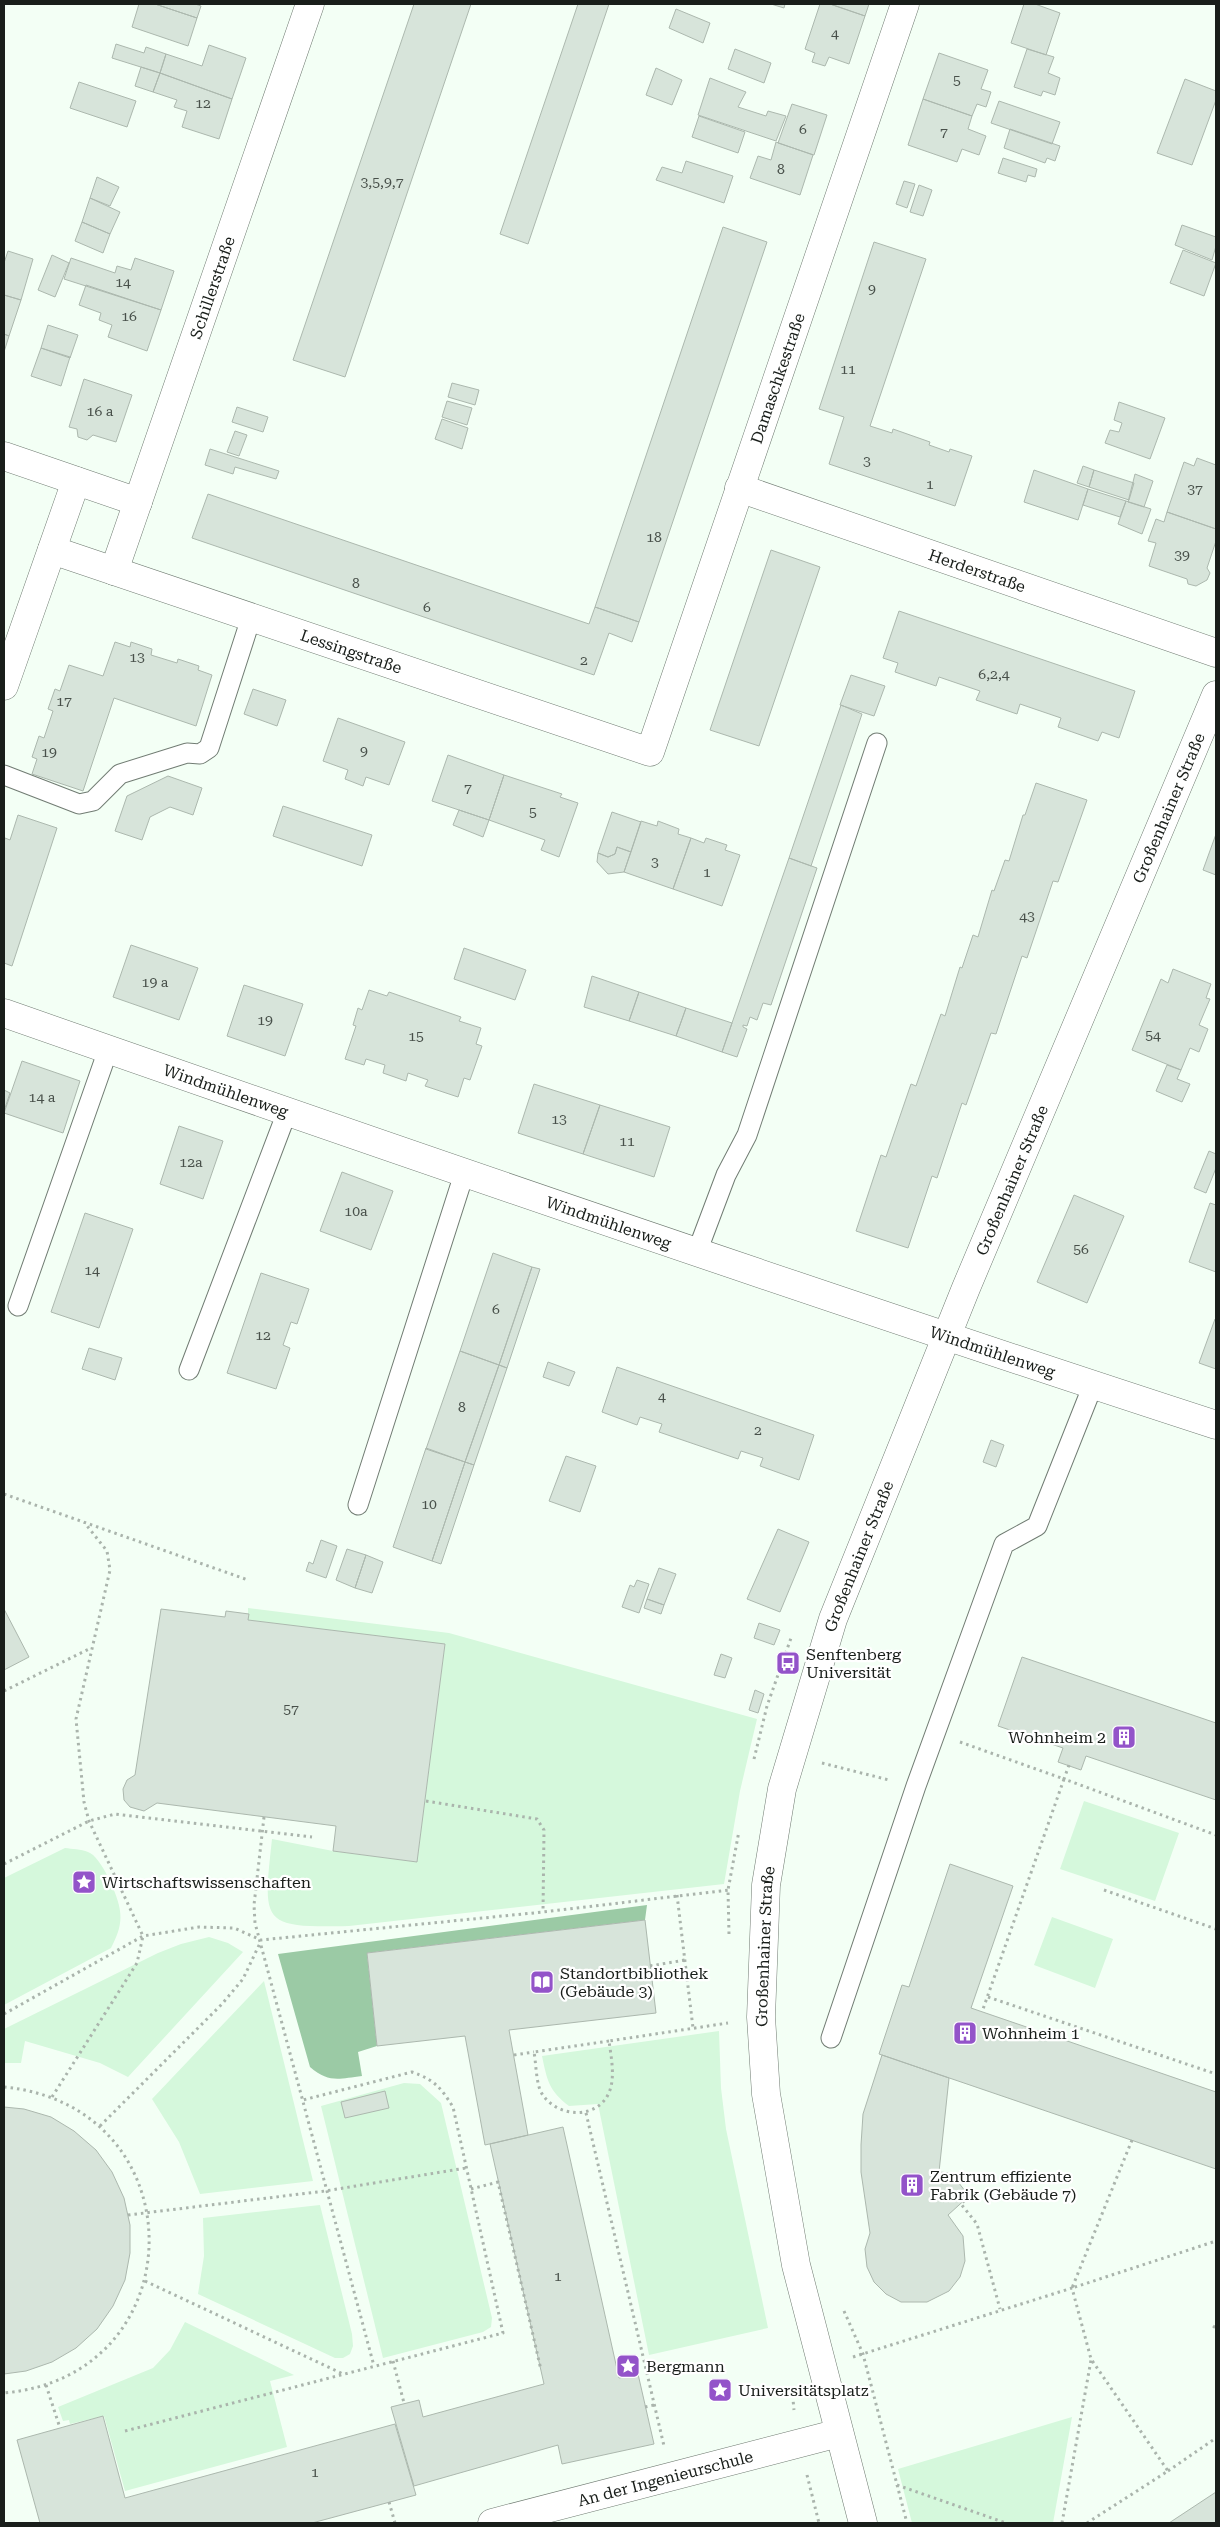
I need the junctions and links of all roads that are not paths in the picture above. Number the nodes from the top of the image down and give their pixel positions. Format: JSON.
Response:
{"nodes":[{"id":1,"x":310,"y":4,"type":"edge"},
{"id":2,"x":904,"y":4,"type":"edge"},
{"id":3,"x":4,"y":456,"type":"edge"},
{"id":4,"x":76,"y":481,"type":"junction"},
{"id":5,"x":740,"y":488,"type":"junction"},
{"id":6,"x":138,"y":502,"type":"junction"},
{"id":7,"x":52,"y":550,"type":"junction"},
{"id":8,"x":114,"y":571,"type":"junction"},
{"id":9,"x":251,"y":618,"type":"junction"},
{"id":10,"x":1216,"y":653,"type":"edge"},
{"id":11,"x":4,"y":686,"type":"edge"},
{"id":12,"x":1216,"y":696,"type":"edge"},
{"id":13,"x":877,"y":743,"type":"dead end"},
{"id":14,"x":650,"y":752,"type":"joint"},
{"id":15,"x":4,"y":775,"type":"edge"},
{"id":16,"x":4,"y":1013,"type":"edge"},
{"id":17,"x":108,"y":1050,"type":"junction"},
{"id":18,"x":287,"y":1112,"type":"junction"},
{"id":19,"x":464,"y":1174,"type":"junction"},
{"id":20,"x":697,"y":1252,"type":"junction"},
{"id":21,"x":18,"y":1306,"type":"dead end"},
{"id":22,"x":946,"y":1337,"type":"junction"},
{"id":23,"x":190,"y":1370,"type":"dead end"},
{"id":24,"x":1093,"y":1385,"type":"junction"},
{"id":25,"x":1216,"y":1425,"type":"edge"},
{"id":26,"x":358,"y":1505,"type":"dead end"},
{"id":27,"x":831,"y":2038,"type":"dead end"},
{"id":28,"x":839,"y":2433,"type":"junction"},
{"id":29,"x":492,"y":2523,"type":"edge"},
{"id":30,"x":862,"y":2523,"type":"edge"}],
"edges":[{"from":1,"to":6,"type":"street","name":"Schillerstraße"},
{"from":2,"to":5,"type":"street","name":"Damaschkestraße"},
{"from":3,"to":4,"type":"street"},
{"from":4,"to":6,"type":"street"},
{"from":4,"to":7,"type":"street"},
{"from":5,"to":10,"type":"street","name":"Herderstraße"},
{"from":5,"to":14,"type":"street","name":"Damaschkestraße"},
{"from":6,"to":8,"type":"street","name":"Schillerstraße"},
{"from":7,"to":8,"type":"street","name":"Lessingstraße"},
{"from":7,"to":11,"type":"street"},
{"from":8,"to":9,"type":"street","name":"Lessingstraße"},
{"from":9,"to":14,"type":"street","name":"Lessingstraße"},
{"from":9,"to":15,"type":"lane"},
{"from":12,"to":22,"type":"street","name":"Großenhainer Straße"},
{"from":13,"to":20,"type":"lane"},
{"from":16,"to":17,"type":"street","name":"Windmühlenweg"},
{"from":17,"to":18,"type":"street","name":"Windmühlenweg"},
{"from":17,"to":21,"type":"lane"},
{"from":18,"to":19,"type":"street","name":"Windmühlenweg"},
{"from":18,"to":23,"type":"lane"},
{"from":19,"to":20,"type":"street","name":"Windmühlenweg"},
{"from":19,"to":26,"type":"lane"},
{"from":20,"to":22,"type":"street","name":"Windmühlenweg"},
{"from":22,"to":24,"type":"street","name":"Windmühlenweg"},
{"from":22,"to":28,"type":"street","name":"Großenhainer Straße"},
{"from":24,"to":25,"type":"street","name":"Windmühlenweg"},
{"from":24,"to":27,"type":"lane"},
{"from":28,"to":29,"type":"street","name":"An der Ingenieurschule"},
{"from":28,"to":30,"type":"street","name":"Großenhainer Straße"}]}
